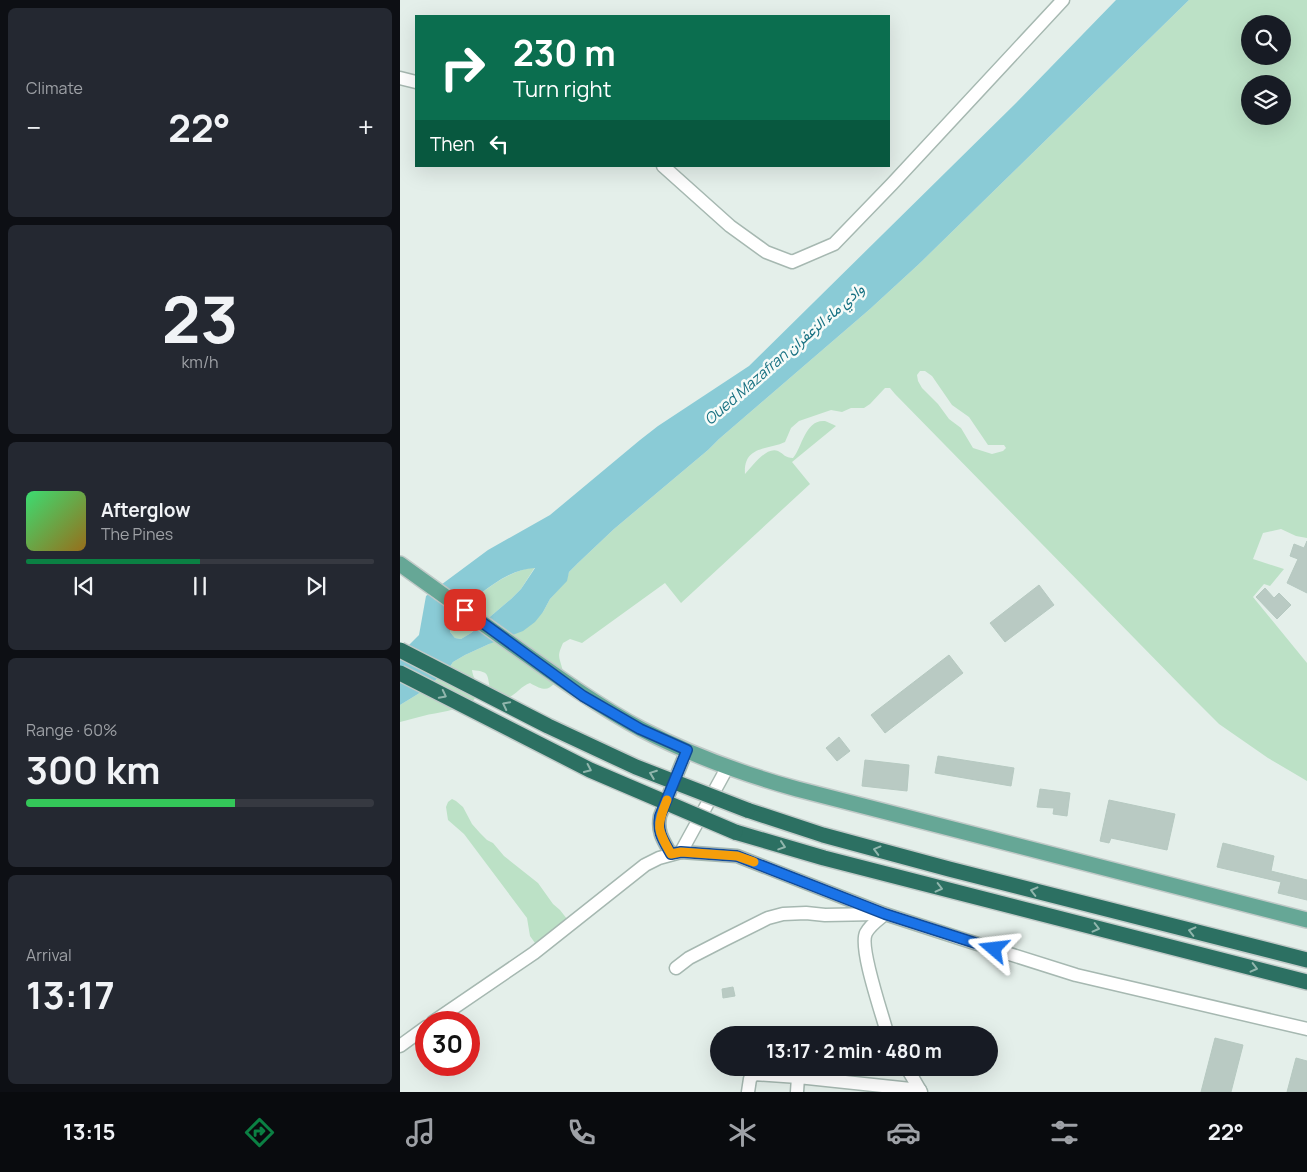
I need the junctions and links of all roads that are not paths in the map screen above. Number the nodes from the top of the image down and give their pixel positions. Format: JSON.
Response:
{"nodes":[{"id":1,"x":1063,"y":0,"type":"edge"},
{"id":2,"x":400,"y":78,"type":"edge"},
{"id":3,"x":415,"y":82,"type":"edge"},
{"id":4,"x":664,"y":167,"type":"edge"},
{"id":5,"x":400,"y":564,"type":"edge"},
{"id":6,"x":400,"y":650,"type":"edge"},
{"id":7,"x":400,"y":673,"type":"edge"},
{"id":8,"x":687,"y":750,"type":"junction"},
{"id":9,"x":727,"y":768,"type":"junction"},
{"id":10,"x":676,"y":853,"type":"junction"},
{"id":11,"x":885,"y":914,"type":"junction"},
{"id":12,"x":1307,"y":920,"type":"edge"},
{"id":13,"x":1307,"y":960,"type":"edge"},
{"id":14,"x":676,"y":968,"type":"dead end"},
{"id":15,"x":1307,"y":982,"type":"edge"},
{"id":16,"x":450,"y":1011,"type":"edge"},
{"id":17,"x":885,"y":1026,"type":"edge"},
{"id":18,"x":1307,"y":1029,"type":"edge"},
{"id":19,"x":415,"y":1036,"type":"edge"},
{"id":20,"x":400,"y":1046,"type":"edge"},
{"id":21,"x":913,"y":1076,"type":"edge"},
{"id":22,"x":798,"y":1077,"type":"junction"},
{"id":23,"x":921,"y":1091,"type":"edge"},
{"id":24,"x":748,"y":1092,"type":"edge"},
{"id":25,"x":797,"y":1092,"type":"edge"}],
"edges":[{"from":1,"to":4,"type":"street"},
{"from":2,"to":3,"type":"street"},
{"from":5,"to":8,"type":"main road"},
{"from":13,"to":6,"type":"highway","one_way":true,"bridge":true},
{"from":7,"to":15,"type":"highway","one_way":true,"bridge":true},
{"from":8,"to":9,"type":"main road"},
{"from":8,"to":10,"type":"street"},
{"from":9,"to":10,"type":"street"},
{"from":9,"to":12,"type":"main road"},
{"from":10,"to":11,"type":"street"},
{"from":10,"to":16,"type":"street"},
{"from":11,"to":14,"type":"street"},
{"from":11,"to":17,"type":"street"},
{"from":11,"to":18,"type":"street"},
{"from":19,"to":20,"type":"street"},
{"from":21,"to":23,"type":"street"},
{"from":22,"to":23,"type":"street"},
{"from":22,"to":24,"type":"street"},
{"from":22,"to":25,"type":"street"}]}
